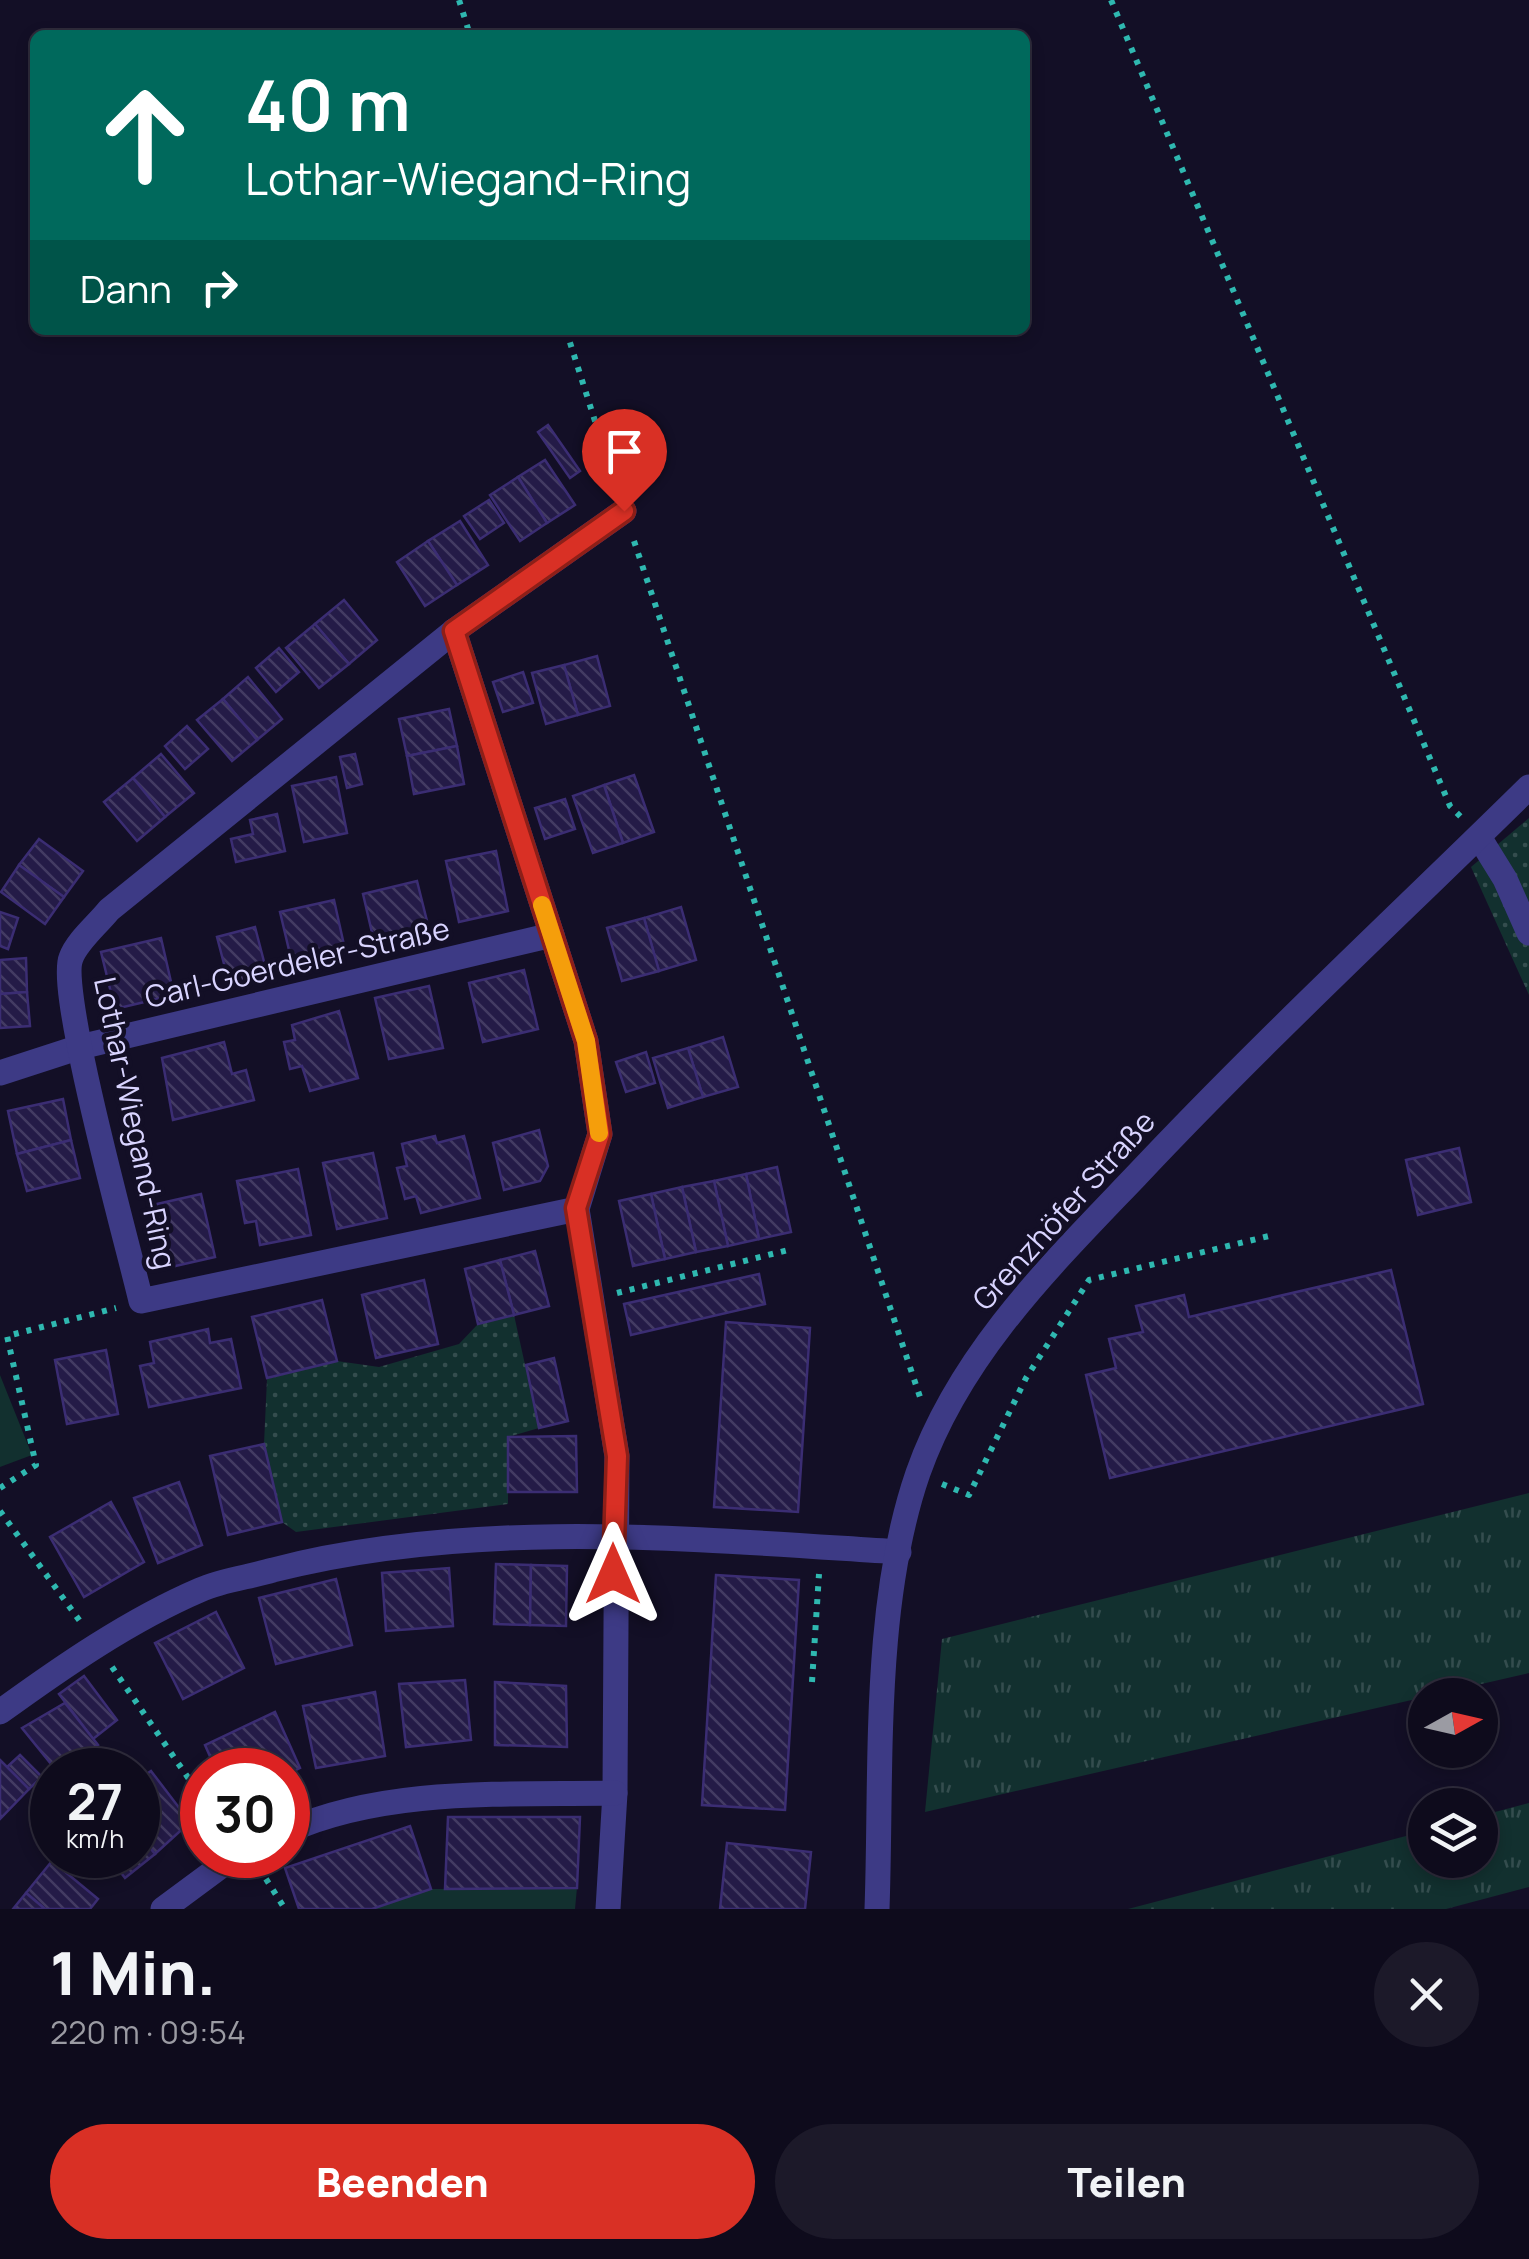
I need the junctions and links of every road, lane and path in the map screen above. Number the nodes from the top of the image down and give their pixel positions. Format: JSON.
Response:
{"nodes":[{"id":1,"x":459,"y":0,"type":"edge"},
{"id":2,"x":1111,"y":0,"type":"edge"},
{"id":3,"x":468,"y":30,"type":"edge"},
{"id":4,"x":568,"y":335,"type":"edge"},
{"id":5,"x":624,"y":511,"type":"junction"},
{"id":6,"x":454,"y":631,"type":"junction"},
{"id":7,"x":1529,"y":787,"type":"edge"},
{"id":8,"x":1479,"y":836,"type":"junction"},
{"id":9,"x":1529,"y":933,"type":"edge"},
{"id":10,"x":552,"y":935,"type":"junction"},
{"id":11,"x":80,"y":1048,"type":"junction"},
{"id":12,"x":0,"y":1072,"type":"edge"},
{"id":13,"x":576,"y":1208,"type":"junction"},
{"id":14,"x":1269,"y":1236,"type":"dead end"},
{"id":15,"x":788,"y":1250,"type":"dead end"},
{"id":16,"x":591,"y":1300,"type":"junction"},
{"id":17,"x":141,"y":1301,"type":"junction"},
{"id":18,"x":934,"y":1436,"type":"junction"},
{"id":19,"x":918,"y":1475,"type":"junction"},
{"id":20,"x":945,"y":1484,"type":"junction"},
{"id":21,"x":0,"y":1488,"type":"edge"},
{"id":22,"x":942,"y":1502,"type":"dead end"},
{"id":23,"x":613,"y":1537,"type":"junction"},
{"id":24,"x":820,"y":1548,"type":"junction"},
{"id":25,"x":898,"y":1552,"type":"junction"},
{"id":26,"x":812,"y":1682,"type":"dead end"},
{"id":27,"x":0,"y":1712,"type":"edge"},
{"id":28,"x":614,"y":1792,"type":"junction"},
{"id":29,"x":310,"y":1825,"type":"edge"},
{"id":30,"x":212,"y":1878,"type":"edge"},
{"id":31,"x":261,"y":1878,"type":"edge"},
{"id":32,"x":163,"y":1909,"type":"edge"},
{"id":33,"x":285,"y":1909,"type":"edge"},
{"id":34,"x":608,"y":1909,"type":"edge"},
{"id":35,"x":877,"y":1909,"type":"edge"}],
"edges":[{"from":1,"to":3,"type":"path"},
{"from":2,"to":8,"type":"path"},
{"from":4,"to":5,"type":"path"},
{"from":5,"to":6,"type":"street","name":"Lothar-Wiegand-Ring"},
{"from":5,"to":18,"type":"path"},
{"from":6,"to":10,"type":"street"},
{"from":6,"to":11,"type":"street","name":"Lothar-Wiegand-Ring"},
{"from":7,"to":8,"type":"street","name":"Grenzhöfer Straße"},
{"from":8,"to":9,"type":"street"},
{"from":8,"to":18,"type":"street","name":"Grenzhöfer Straße"},
{"from":10,"to":11,"type":"street","name":"Carl-Goerdeler-Straße"},
{"from":10,"to":13,"type":"street"},
{"from":11,"to":12,"type":"street","name":"Carl-Goerdeler-Straße"},
{"from":11,"to":17,"type":"street","name":"Lothar-Wiegand-Ring"},
{"from":13,"to":16,"type":"street"},
{"from":13,"to":17,"type":"street","name":"Lothar-Wiegand-Ring"},
{"from":14,"to":20,"type":"path"},
{"from":15,"to":16,"type":"path"},
{"from":16,"to":23,"type":"street"},
{"from":17,"to":21,"type":"path"},
{"from":18,"to":19,"type":"street","name":"Grenzhöfer Straße"},
{"from":19,"to":20,"type":"path"},
{"from":19,"to":25,"type":"street","name":"Grenzhöfer Straße"},
{"from":20,"to":22,"type":"path"},
{"from":23,"to":24,"type":"street"},
{"from":23,"to":27,"type":"street"},
{"from":23,"to":28,"type":"street"},
{"from":24,"to":25,"type":"street"},
{"from":24,"to":26,"type":"path"},
{"from":25,"to":35,"type":"street","name":"Grenzhöfer Straße"},
{"from":28,"to":29,"type":"street"},
{"from":28,"to":34,"type":"street"},
{"from":30,"to":32,"type":"street"},
{"from":31,"to":33,"type":"path"}]}
